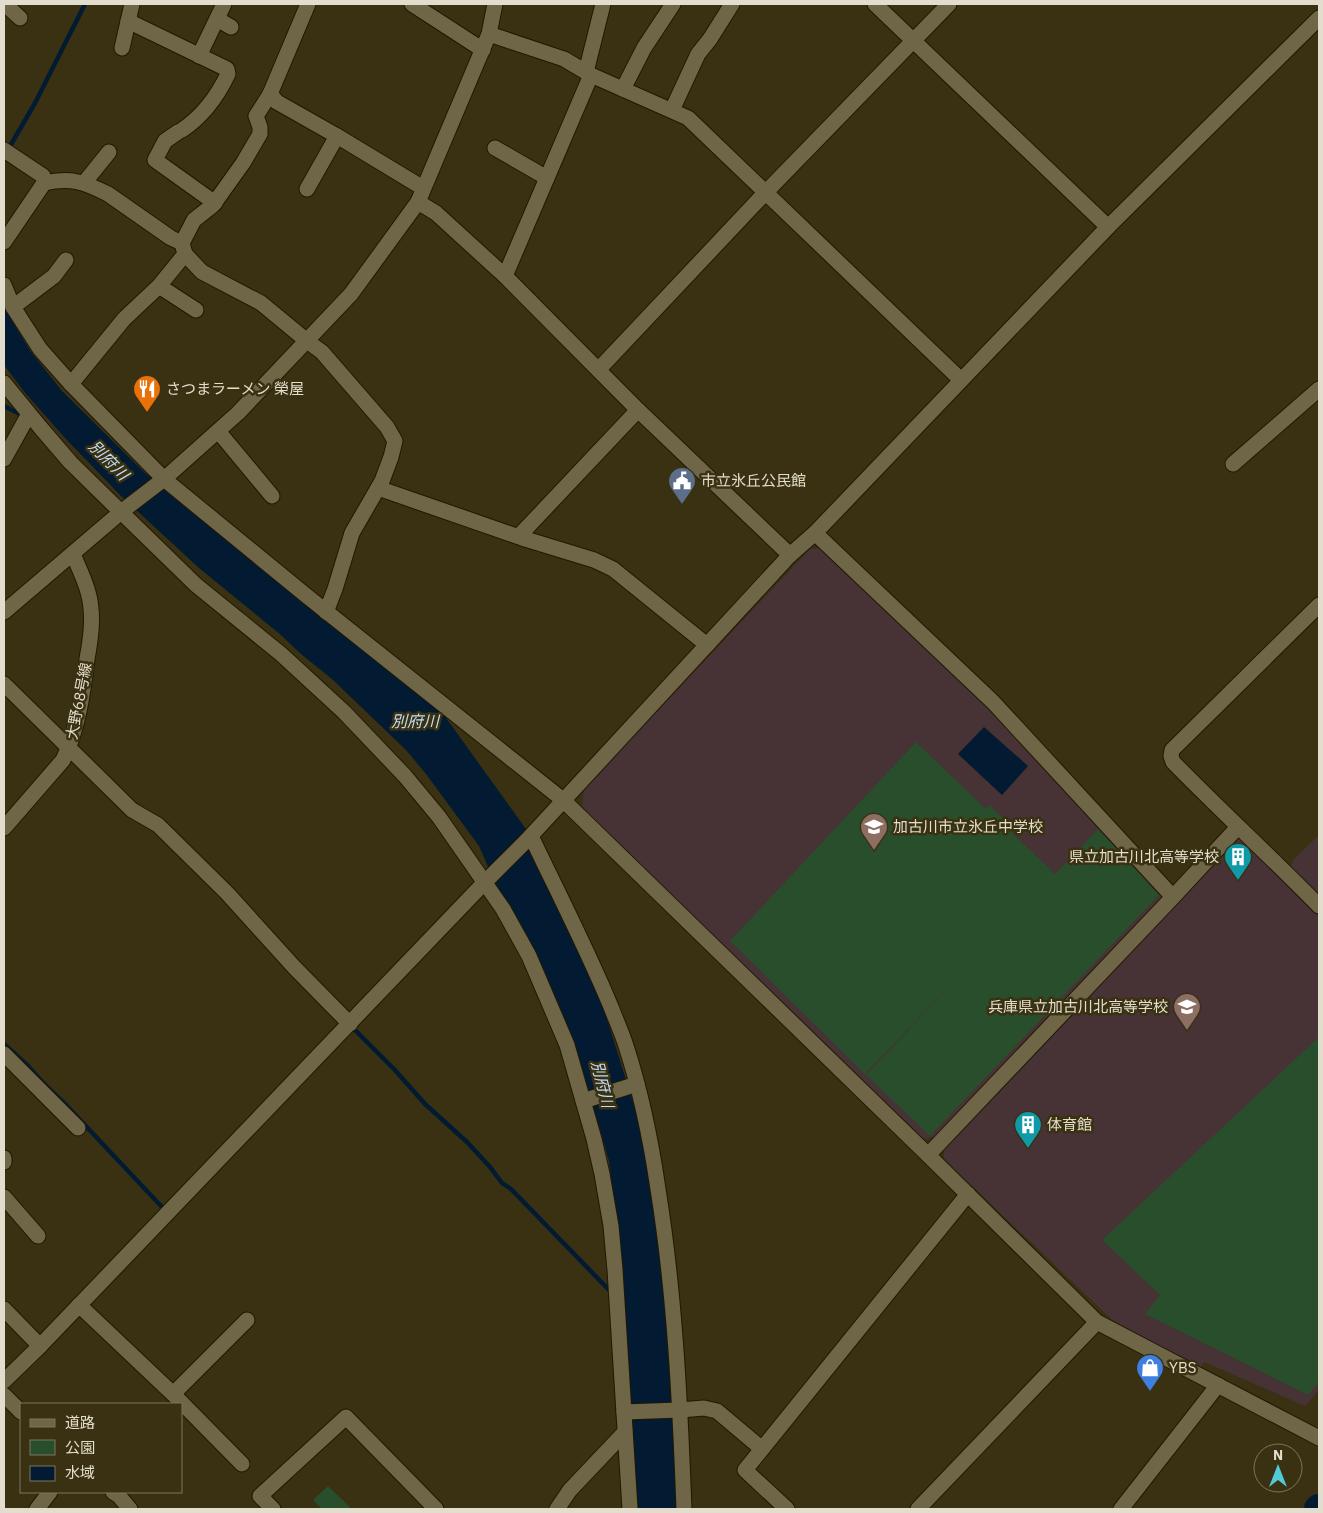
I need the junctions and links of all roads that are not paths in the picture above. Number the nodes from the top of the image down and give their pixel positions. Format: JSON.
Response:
{"nodes":[{"id":1,"x":132,"y":4,"type":"edge"},
{"id":2,"x":224,"y":4,"type":"edge"},
{"id":3,"x":308,"y":4,"type":"edge"},
{"id":4,"x":412,"y":4,"type":"edge"},
{"id":5,"x":495,"y":4,"type":"edge"},
{"id":6,"x":603,"y":4,"type":"edge"},
{"id":7,"x":673,"y":4,"type":"edge"},
{"id":8,"x":731,"y":4,"type":"edge"},
{"id":9,"x":875,"y":4,"type":"edge"},
{"id":10,"x":949,"y":4,"type":"edge"},
{"id":11,"x":7,"y":8,"type":"edge"},
{"id":12,"x":20,"y":18,"type":"dead end"},
{"id":13,"x":1319,"y":18,"type":"edge"},
{"id":14,"x":128,"y":20,"type":"junction"},
{"id":15,"x":216,"y":20,"type":"junction"},
{"id":16,"x":232,"y":27,"type":"dead end"},
{"id":17,"x":489,"y":34,"type":"junction"},
{"id":18,"x":913,"y":41,"type":"junction"},
{"id":19,"x":122,"y":48,"type":"dead end"},
{"id":20,"x":482,"y":50,"type":"junction"},
{"id":21,"x":199,"y":56,"type":"junction"},
{"id":22,"x":589,"y":74,"type":"junction"},
{"id":23,"x":623,"y":89,"type":"junction"},
{"id":24,"x":270,"y":94,"type":"junction"},
{"id":25,"x":672,"y":110,"type":"junction"},
{"id":26,"x":337,"y":136,"type":"junction"},
{"id":27,"x":494,"y":148,"type":"dead end"},
{"id":28,"x":4,"y":150,"type":"edge"},
{"id":29,"x":109,"y":152,"type":"dead end"},
{"id":30,"x":547,"y":178,"type":"junction"},
{"id":31,"x":44,"y":183,"type":"junction"},
{"id":32,"x":84,"y":184,"type":"junction"},
{"id":33,"x":307,"y":189,"type":"dead end"},
{"id":34,"x":766,"y":192,"type":"junction"},
{"id":35,"x":421,"y":195,"type":"junction"},
{"id":36,"x":215,"y":203,"type":"junction"},
{"id":37,"x":1108,"y":227,"type":"junction"},
{"id":38,"x":4,"y":242,"type":"edge"},
{"id":39,"x":183,"y":249,"type":"junction"},
{"id":40,"x":66,"y":260,"type":"dead end"},
{"id":41,"x":505,"y":276,"type":"junction"},
{"id":42,"x":4,"y":286,"type":"edge"},
{"id":43,"x":159,"y":286,"type":"junction"},
{"id":44,"x":13,"y":307,"type":"junction"},
{"id":45,"x":196,"y":310,"type":"dead end"},
{"id":46,"x":306,"y":341,"type":"junction"},
{"id":47,"x":599,"y":369,"type":"junction"},
{"id":48,"x":961,"y":380,"type":"junction"},
{"id":49,"x":4,"y":383,"type":"edge"},
{"id":50,"x":71,"y":384,"type":"junction"},
{"id":51,"x":1319,"y":389,"type":"edge"},
{"id":52,"x":638,"y":410,"type":"junction"},
{"id":53,"x":29,"y":414,"type":"junction"},
{"id":54,"x":218,"y":431,"type":"junction"},
{"id":55,"x":4,"y":459,"type":"edge"},
{"id":56,"x":1233,"y":464,"type":"dead end"},
{"id":57,"x":164,"y":479,"type":"junction"},
{"id":58,"x":378,"y":488,"type":"junction"},
{"id":59,"x":272,"y":496,"type":"dead end"},
{"id":60,"x":121,"y":512,"type":"junction"},
{"id":61,"x":815,"y":533,"type":"junction"},
{"id":62,"x":518,"y":536,"type":"junction"},
{"id":63,"x":73,"y":554,"type":"junction"},
{"id":64,"x":790,"y":555,"type":"junction"},
{"id":65,"x":1319,"y":605,"type":"edge"},
{"id":66,"x":4,"y":612,"type":"edge"},
{"id":67,"x":326,"y":612,"type":"junction"},
{"id":68,"x":707,"y":644,"type":"junction"},
{"id":69,"x":4,"y":684,"type":"edge"},
{"id":70,"x":69,"y":749,"type":"junction"},
{"id":71,"x":563,"y":800,"type":"junction"},
{"id":72,"x":1238,"y":827,"type":"junction"},
{"id":73,"x":4,"y":828,"type":"edge"},
{"id":74,"x":528,"y":839,"type":"junction"},
{"id":75,"x":486,"y":881,"type":"junction"},
{"id":76,"x":1173,"y":897,"type":"junction"},
{"id":77,"x":1319,"y":906,"type":"edge"},
{"id":78,"x":350,"y":1024,"type":"junction"},
{"id":79,"x":4,"y":1054,"type":"edge"},
{"id":80,"x":637,"y":1084,"type":"junction"},
{"id":81,"x":583,"y":1101,"type":"junction"},
{"id":82,"x":78,"y":1128,"type":"dead end"},
{"id":83,"x":928,"y":1155,"type":"junction"},
{"id":84,"x":968,"y":1194,"type":"junction"},
{"id":85,"x":4,"y":1197,"type":"edge"},
{"id":86,"x":38,"y":1236,"type":"dead end"},
{"id":87,"x":79,"y":1305,"type":"junction"},
{"id":88,"x":4,"y":1309,"type":"edge"},
{"id":89,"x":247,"y":1320,"type":"dead end"},
{"id":90,"x":1097,"y":1322,"type":"junction"},
{"id":91,"x":40,"y":1346,"type":"junction"},
{"id":92,"x":4,"y":1381,"type":"edge"},
{"id":93,"x":1218,"y":1385,"type":"junction"},
{"id":94,"x":173,"y":1394,"type":"junction"},
{"id":95,"x":4,"y":1395,"type":"edge"},
{"id":96,"x":182,"y":1403,"type":"edge"},
{"id":97,"x":182,"y":1403,"type":"edge"},
{"id":98,"x":680,"y":1410,"type":"junction"},
{"id":99,"x":20,"y":1411,"type":"edge"},
{"id":100,"x":624,"y":1412,"type":"junction"},
{"id":101,"x":625,"y":1432,"type":"junction"},
{"id":102,"x":1319,"y":1438,"type":"edge"},
{"id":103,"x":762,"y":1449,"type":"junction"},
{"id":104,"x":242,"y":1464,"type":"dead end"},
{"id":105,"x":49,"y":1493,"type":"edge"},
{"id":106,"x":114,"y":1493,"type":"edge"},
{"id":107,"x":37,"y":1509,"type":"edge"},
{"id":108,"x":130,"y":1509,"type":"edge"},
{"id":109,"x":273,"y":1509,"type":"edge"},
{"id":110,"x":436,"y":1509,"type":"edge"},
{"id":111,"x":557,"y":1509,"type":"edge"},
{"id":112,"x":630,"y":1509,"type":"edge"},
{"id":113,"x":684,"y":1509,"type":"edge"},
{"id":114,"x":787,"y":1509,"type":"edge"},
{"id":115,"x":918,"y":1509,"type":"edge"},
{"id":116,"x":1121,"y":1509,"type":"edge"}],
"edges":[{"from":1,"to":14,"type":"street"},
{"from":2,"to":15,"type":"street"},
{"from":3,"to":24,"type":"street"},
{"from":4,"to":20,"type":"street"},
{"from":5,"to":17,"type":"street"},
{"from":6,"to":22,"type":"street"},
{"from":7,"to":23,"type":"street"},
{"from":8,"to":25,"type":"street"},
{"from":9,"to":18,"type":"street"},
{"from":10,"to":18,"type":"street"},
{"from":11,"to":12,"type":"street"},
{"from":13,"to":37,"type":"street"},
{"from":14,"to":19,"type":"street"},
{"from":14,"to":21,"type":"street"},
{"from":15,"to":16,"type":"street"},
{"from":15,"to":21,"type":"street"},
{"from":17,"to":20,"type":"street"},
{"from":17,"to":22,"type":"street"},
{"from":18,"to":34,"type":"street"},
{"from":18,"to":37,"type":"street"},
{"from":20,"to":35,"type":"street"},
{"from":21,"to":36,"type":"street"},
{"from":22,"to":23,"type":"street"},
{"from":22,"to":30,"type":"street"},
{"from":23,"to":25,"type":"street"},
{"from":24,"to":26,"type":"street"},
{"from":24,"to":36,"type":"street"},
{"from":25,"to":34,"type":"street"},
{"from":26,"to":33,"type":"street"},
{"from":26,"to":35,"type":"street"},
{"from":27,"to":30,"type":"street"},
{"from":28,"to":31,"type":"street"},
{"from":29,"to":32,"type":"street"},
{"from":30,"to":41,"type":"street"},
{"from":31,"to":32,"type":"street"},
{"from":31,"to":38,"type":"street"},
{"from":32,"to":39,"type":"street"},
{"from":34,"to":47,"type":"street"},
{"from":34,"to":48,"type":"street"},
{"from":35,"to":41,"type":"street"},
{"from":35,"to":46,"type":"street"},
{"from":36,"to":39,"type":"street"},
{"from":37,"to":48,"type":"street"},
{"from":39,"to":43,"type":"street"},
{"from":39,"to":46,"type":"street"},
{"from":40,"to":44,"type":"street"},
{"from":41,"to":47,"type":"street"},
{"from":42,"to":44,"type":"street"},
{"from":43,"to":45,"type":"street"},
{"from":43,"to":50,"type":"street"},
{"from":44,"to":50,"type":"street"},
{"from":46,"to":54,"type":"street"},
{"from":46,"to":58,"type":"street"},
{"from":47,"to":52,"type":"street"},
{"from":48,"to":61,"type":"street"},
{"from":49,"to":53,"type":"street"},
{"from":50,"to":57,"type":"street"},
{"from":51,"to":56,"type":"street"},
{"from":52,"to":62,"type":"street"},
{"from":52,"to":64,"type":"street"},
{"from":53,"to":55,"type":"street"},
{"from":53,"to":60,"type":"street"},
{"from":54,"to":57,"type":"street"},
{"from":54,"to":59,"type":"street"},
{"from":57,"to":60,"type":"street"},
{"from":57,"to":67,"type":"street"},
{"from":58,"to":62,"type":"street"},
{"from":58,"to":67,"type":"street"},
{"from":60,"to":63,"type":"street"},
{"from":60,"to":75,"type":"street"},
{"from":61,"to":64,"type":"street"},
{"from":61,"to":76,"type":"street"},
{"from":62,"to":68,"type":"street"},
{"from":63,"to":66,"type":"street"},
{"from":63,"to":70,"type":"street","name":"大野68号線"},
{"from":64,"to":68,"type":"street"},
{"from":65,"to":72,"type":"street"},
{"from":67,"to":71,"type":"street"},
{"from":68,"to":71,"type":"street"},
{"from":69,"to":70,"type":"street"},
{"from":70,"to":73,"type":"street","name":"大野68号線"},
{"from":70,"to":78,"type":"street"},
{"from":71,"to":74,"type":"street"},
{"from":71,"to":83,"type":"street"},
{"from":72,"to":76,"type":"street"},
{"from":72,"to":77,"type":"street"},
{"from":74,"to":75,"type":"street"},
{"from":74,"to":80,"type":"street"},
{"from":75,"to":78,"type":"street"},
{"from":75,"to":81,"type":"street"},
{"from":76,"to":83,"type":"street"},
{"from":78,"to":87,"type":"street"},
{"from":79,"to":82,"type":"street"},
{"from":80,"to":81,"type":"street"},
{"from":80,"to":98,"type":"street"},
{"from":81,"to":100,"type":"street"},
{"from":83,"to":84,"type":"street"},
{"from":84,"to":90,"type":"street"},
{"from":84,"to":103,"type":"street"},
{"from":85,"to":86,"type":"street"},
{"from":87,"to":91,"type":"street"},
{"from":87,"to":94,"type":"street"},
{"from":88,"to":91,"type":"street"},
{"from":89,"to":94,"type":"street"},
{"from":90,"to":93,"type":"street"},
{"from":90,"to":115,"type":"street"},
{"from":91,"to":92,"type":"street"},
{"from":93,"to":102,"type":"street"},
{"from":93,"to":116,"type":"street"},
{"from":94,"to":96,"type":"street"},
{"from":95,"to":99,"type":"street"},
{"from":97,"to":104,"type":"street"},
{"from":98,"to":100,"type":"street"},
{"from":98,"to":103,"type":"street"},
{"from":98,"to":113,"type":"street"},
{"from":100,"to":101,"type":"street"},
{"from":101,"to":111,"type":"street"},
{"from":101,"to":112,"type":"street"},
{"from":103,"to":114,"type":"street"},
{"from":105,"to":107,"type":"street"},
{"from":106,"to":108,"type":"street"},
{"from":109,"to":110,"type":"street"}]}
